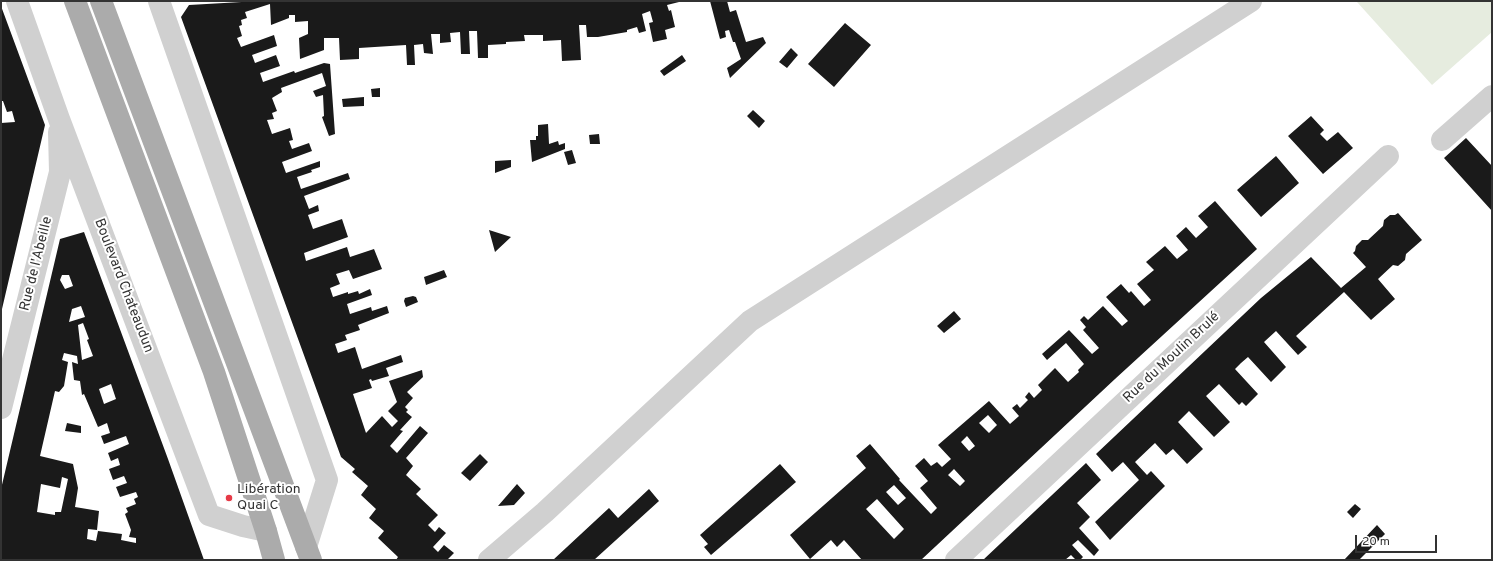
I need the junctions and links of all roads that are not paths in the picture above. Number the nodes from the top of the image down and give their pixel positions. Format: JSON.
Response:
{"nodes":[{"id":1,"x":17,"y":1,"type":"edge"},
{"id":2,"x":75,"y":1,"type":"edge"},
{"id":3,"x":101,"y":1,"type":"edge"},
{"id":4,"x":159,"y":1,"type":"edge"},
{"id":5,"x":1251,"y":1,"type":"edge"},
{"id":6,"x":1492,"y":96,"type":"edge"},
{"id":7,"x":60,"y":119,"type":"junction"},
{"id":8,"x":1442,"y":140,"type":"dead end"},
{"id":9,"x":1388,"y":156,"type":"dead end"},
{"id":10,"x":1,"y":408,"type":"edge"},
{"id":11,"x":266,"y":531,"type":"junction"},
{"id":12,"x":309,"y":554,"type":"edge"},
{"id":13,"x":274,"y":560,"type":"edge"},
{"id":14,"x":489,"y":560,"type":"edge"},
{"id":15,"x":956,"y":560,"type":"edge"}],
"edges":[{"from":1,"to":7,"type":"street","name":"Boulevard Chateaudun"},
{"from":2,"to":11,"type":"main road"},
{"from":3,"to":12,"type":"main road"},
{"from":4,"to":12,"type":"street"},
{"from":5,"to":14,"type":"street"},
{"from":6,"to":8,"type":"street"},
{"from":7,"to":10,"type":"street","name":"Rue de l'Abeille"},
{"from":7,"to":11,"type":"street","name":"Boulevard Chateaudun"},
{"from":9,"to":15,"type":"street","name":"Rue du Moulin Brulé"},
{"from":11,"to":13,"type":"main road"}]}
